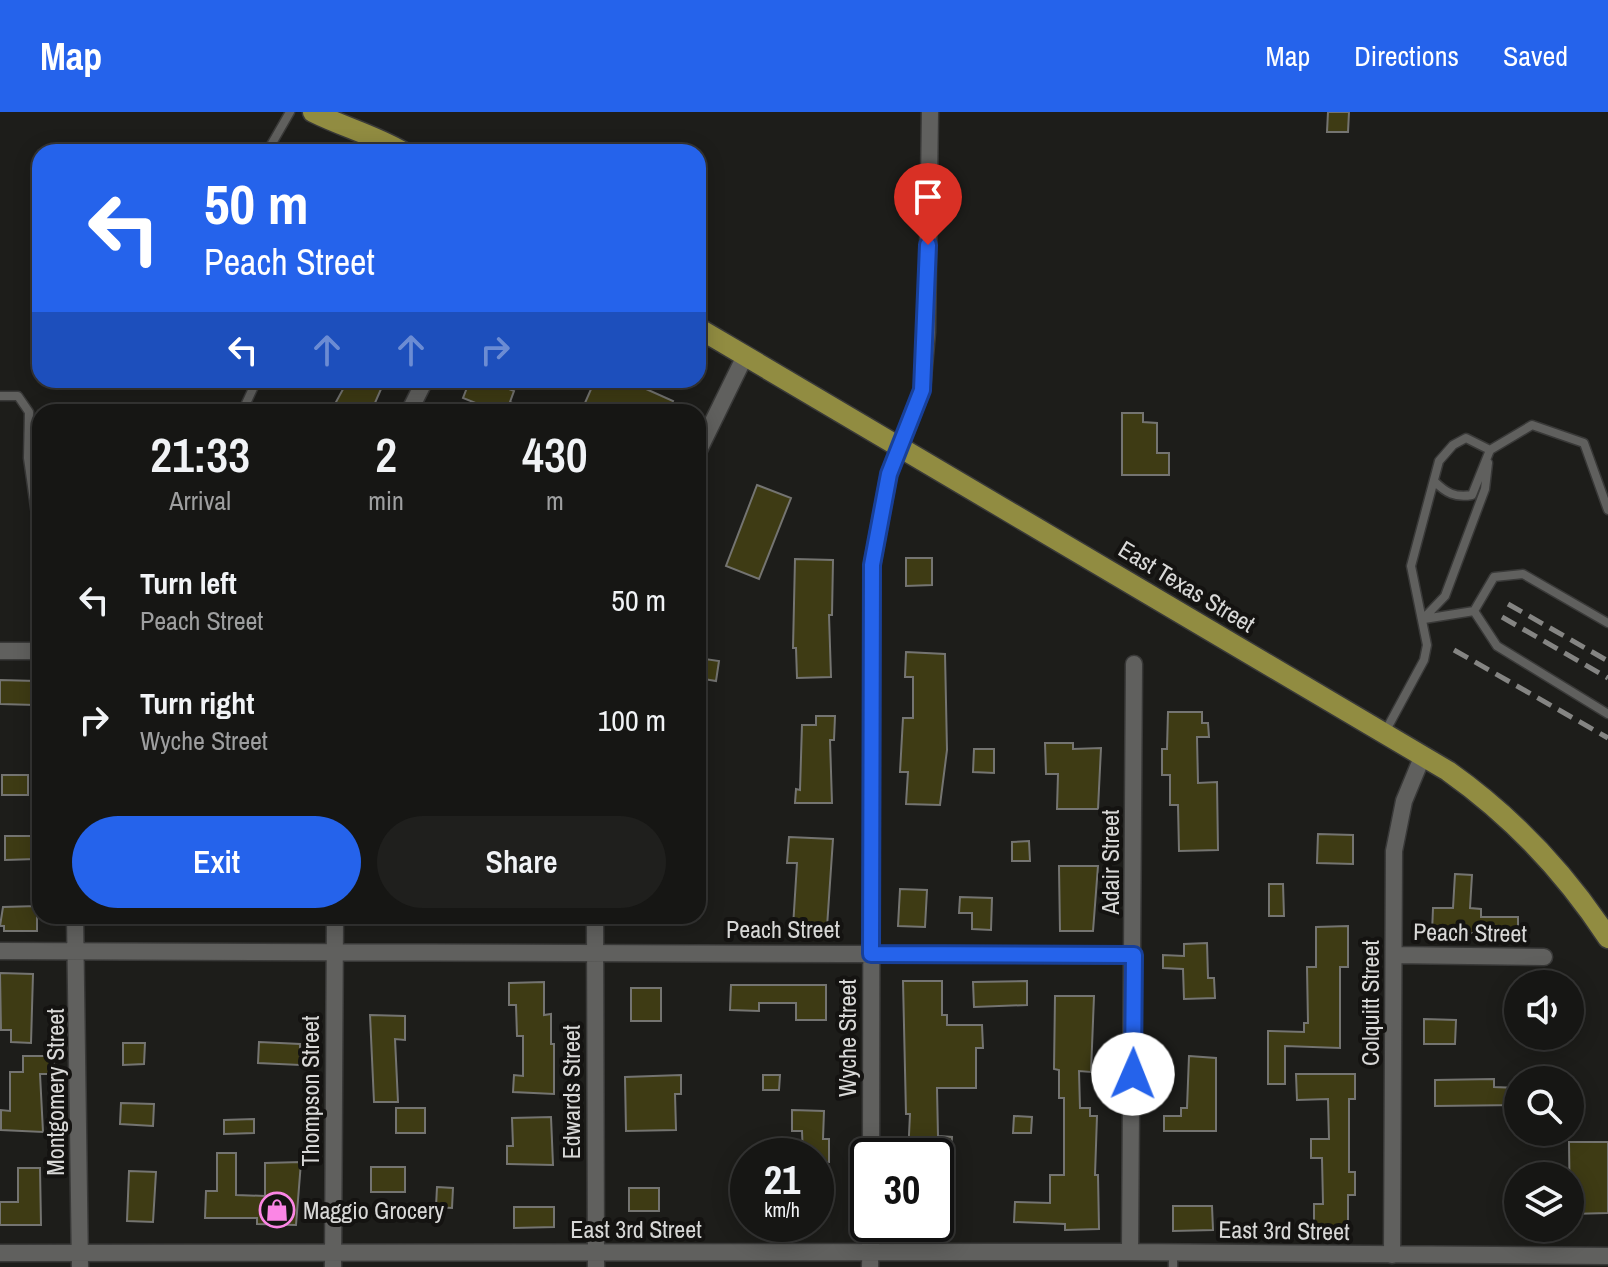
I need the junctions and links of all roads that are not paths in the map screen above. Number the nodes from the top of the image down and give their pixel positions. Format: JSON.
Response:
{"nodes":[{"id":1,"x":290,"y":112,"type":"edge"},
{"id":2,"x":313,"y":112,"type":"edge"},
{"id":3,"x":350,"y":112,"type":"edge"},
{"id":4,"x":930,"y":112,"type":"edge"},
{"id":5,"x":372,"y":134,"type":"junction"},
{"id":6,"x":272,"y":144,"type":"edge"},
{"id":7,"x":389,"y":144,"type":"edge"},
{"id":8,"x":706,"y":333,"type":"edge"},
{"id":9,"x":745,"y":356,"type":"junction"},
{"id":10,"x":0,"y":396,"type":"edge"},
{"id":11,"x":706,"y":436,"type":"edge"},
{"id":12,"x":900,"y":446,"type":"junction"},
{"id":13,"x":1490,"y":450,"type":"junction"},
{"id":14,"x":1434,"y":481,"type":"junction"},
{"id":15,"x":32,"y":486,"type":"edge"},
{"id":16,"x":1608,"y":510,"type":"edge"},
{"id":17,"x":1474,"y":611,"type":"junction"},
{"id":18,"x":1423,"y":619,"type":"junction"},
{"id":19,"x":1608,"y":623,"type":"edge"},
{"id":20,"x":0,"y":651,"type":"edge"},
{"id":21,"x":32,"y":651,"type":"edge"},
{"id":22,"x":1134,"y":664,"type":"dead end"},
{"id":23,"x":1608,"y":714,"type":"edge"},
{"id":24,"x":1385,"y":733,"type":"junction"},
{"id":25,"x":1423,"y":755,"type":"junction"},
{"id":26,"x":76,"y":924,"type":"edge"},
{"id":27,"x":335,"y":924,"type":"edge"},
{"id":28,"x":595,"y":924,"type":"edge"},
{"id":29,"x":1608,"y":938,"type":"edge"},
{"id":30,"x":0,"y":951,"type":"edge"},
{"id":31,"x":78,"y":951,"type":"junction"},
{"id":32,"x":595,"y":952,"type":"junction"},
{"id":33,"x":335,"y":953,"type":"junction"},
{"id":34,"x":871,"y":954,"type":"junction"},
{"id":35,"x":1134,"y":955,"type":"junction"},
{"id":36,"x":1394,"y":955,"type":"junction"},
{"id":37,"x":1544,"y":957,"type":"dead end"},
{"id":38,"x":871,"y":1138,"type":"edge"},
{"id":39,"x":1130,"y":1252,"type":"junction"},
{"id":40,"x":0,"y":1253,"type":"edge"},
{"id":41,"x":1392,"y":1255,"type":"junction"},
{"id":42,"x":1608,"y":1256,"type":"edge"},
{"id":43,"x":80,"y":1260,"type":"edge"},
{"id":44,"x":333,"y":1260,"type":"edge"},
{"id":45,"x":596,"y":1260,"type":"edge"},
{"id":46,"x":870,"y":1260,"type":"edge"},
{"id":47,"x":1003,"y":1260,"type":"edge"},
{"id":48,"x":1080,"y":1260,"type":"edge"},
{"id":49,"x":1173,"y":1260,"type":"edge"}],
"edges":[{"from":1,"to":6,"type":"lane"},
{"from":2,"to":5,"type":"main road"},
{"from":3,"to":5,"type":"main road"},
{"from":4,"to":12,"type":"street","name":"Wyche Street"},
{"from":5,"to":7,"type":"main road"},
{"from":8,"to":9,"type":"main road","name":"East Texas Street"},
{"from":9,"to":11,"type":"street"},
{"from":9,"to":12,"type":"main road","name":"East Texas Street"},
{"from":10,"to":15,"type":"lane"},
{"from":12,"to":24,"type":"main road","name":"East Texas Street"},
{"from":12,"to":34,"type":"street","name":"Wyche Street"},
{"from":13,"to":14,"type":"lane"},
{"from":13,"to":14,"type":"lane"},
{"from":13,"to":16,"type":"lane"},
{"from":13,"to":18,"type":"lane"},
{"from":14,"to":18,"type":"lane"},
{"from":17,"to":18,"type":"lane"},
{"from":17,"to":19,"type":"lane"},
{"from":17,"to":23,"type":"lane"},
{"from":18,"to":24,"type":"lane"},
{"from":20,"to":21,"type":"street"},
{"from":22,"to":35,"type":"street","name":"Adair Street"},
{"from":24,"to":25,"type":"main road","name":"East Texas Street"},
{"from":25,"to":29,"type":"main road","name":"East Texas Street"},
{"from":25,"to":36,"type":"street","name":"Colquitt Street"},
{"from":26,"to":31,"type":"street","name":"Montgomery Street"},
{"from":27,"to":33,"type":"street","name":"Thompson Street"},
{"from":28,"to":32,"type":"street","name":"Edwards Street"},
{"from":30,"to":31,"type":"street","name":"Peach Street"},
{"from":31,"to":33,"type":"street","name":"Peach Street"},
{"from":31,"to":43,"type":"street","name":"Montgomery Street"},
{"from":32,"to":33,"type":"street","name":"Peach Street"},
{"from":32,"to":34,"type":"street","name":"Peach Street"},
{"from":32,"to":45,"type":"street","name":"Edwards Street"},
{"from":33,"to":44,"type":"street","name":"Thompson Street"},
{"from":34,"to":35,"type":"street","name":"Peach Street"},
{"from":34,"to":38,"type":"street","name":"Wyche Street"},
{"from":35,"to":39,"type":"street","name":"Adair Street"},
{"from":36,"to":37,"type":"street","name":"Peach Street"},
{"from":36,"to":41,"type":"street","name":"Colquitt Street"},
{"from":39,"to":48,"type":"street","name":"East 3rd Street"},
{"from":39,"to":49,"type":"street","name":"East 3rd Street"},
{"from":40,"to":43,"type":"street","name":"East 3rd Street"},
{"from":41,"to":42,"type":"street","name":"East 3rd Street"},
{"from":41,"to":49,"type":"street","name":"East 3rd Street"},
{"from":43,"to":44,"type":"street","name":"East 3rd Street"},
{"from":44,"to":45,"type":"street","name":"East 3rd Street"},
{"from":45,"to":46,"type":"street","name":"East 3rd Street"},
{"from":46,"to":47,"type":"street","name":"East 3rd Street"},
{"from":47,"to":48,"type":"street","name":"East 3rd Street"}]}
